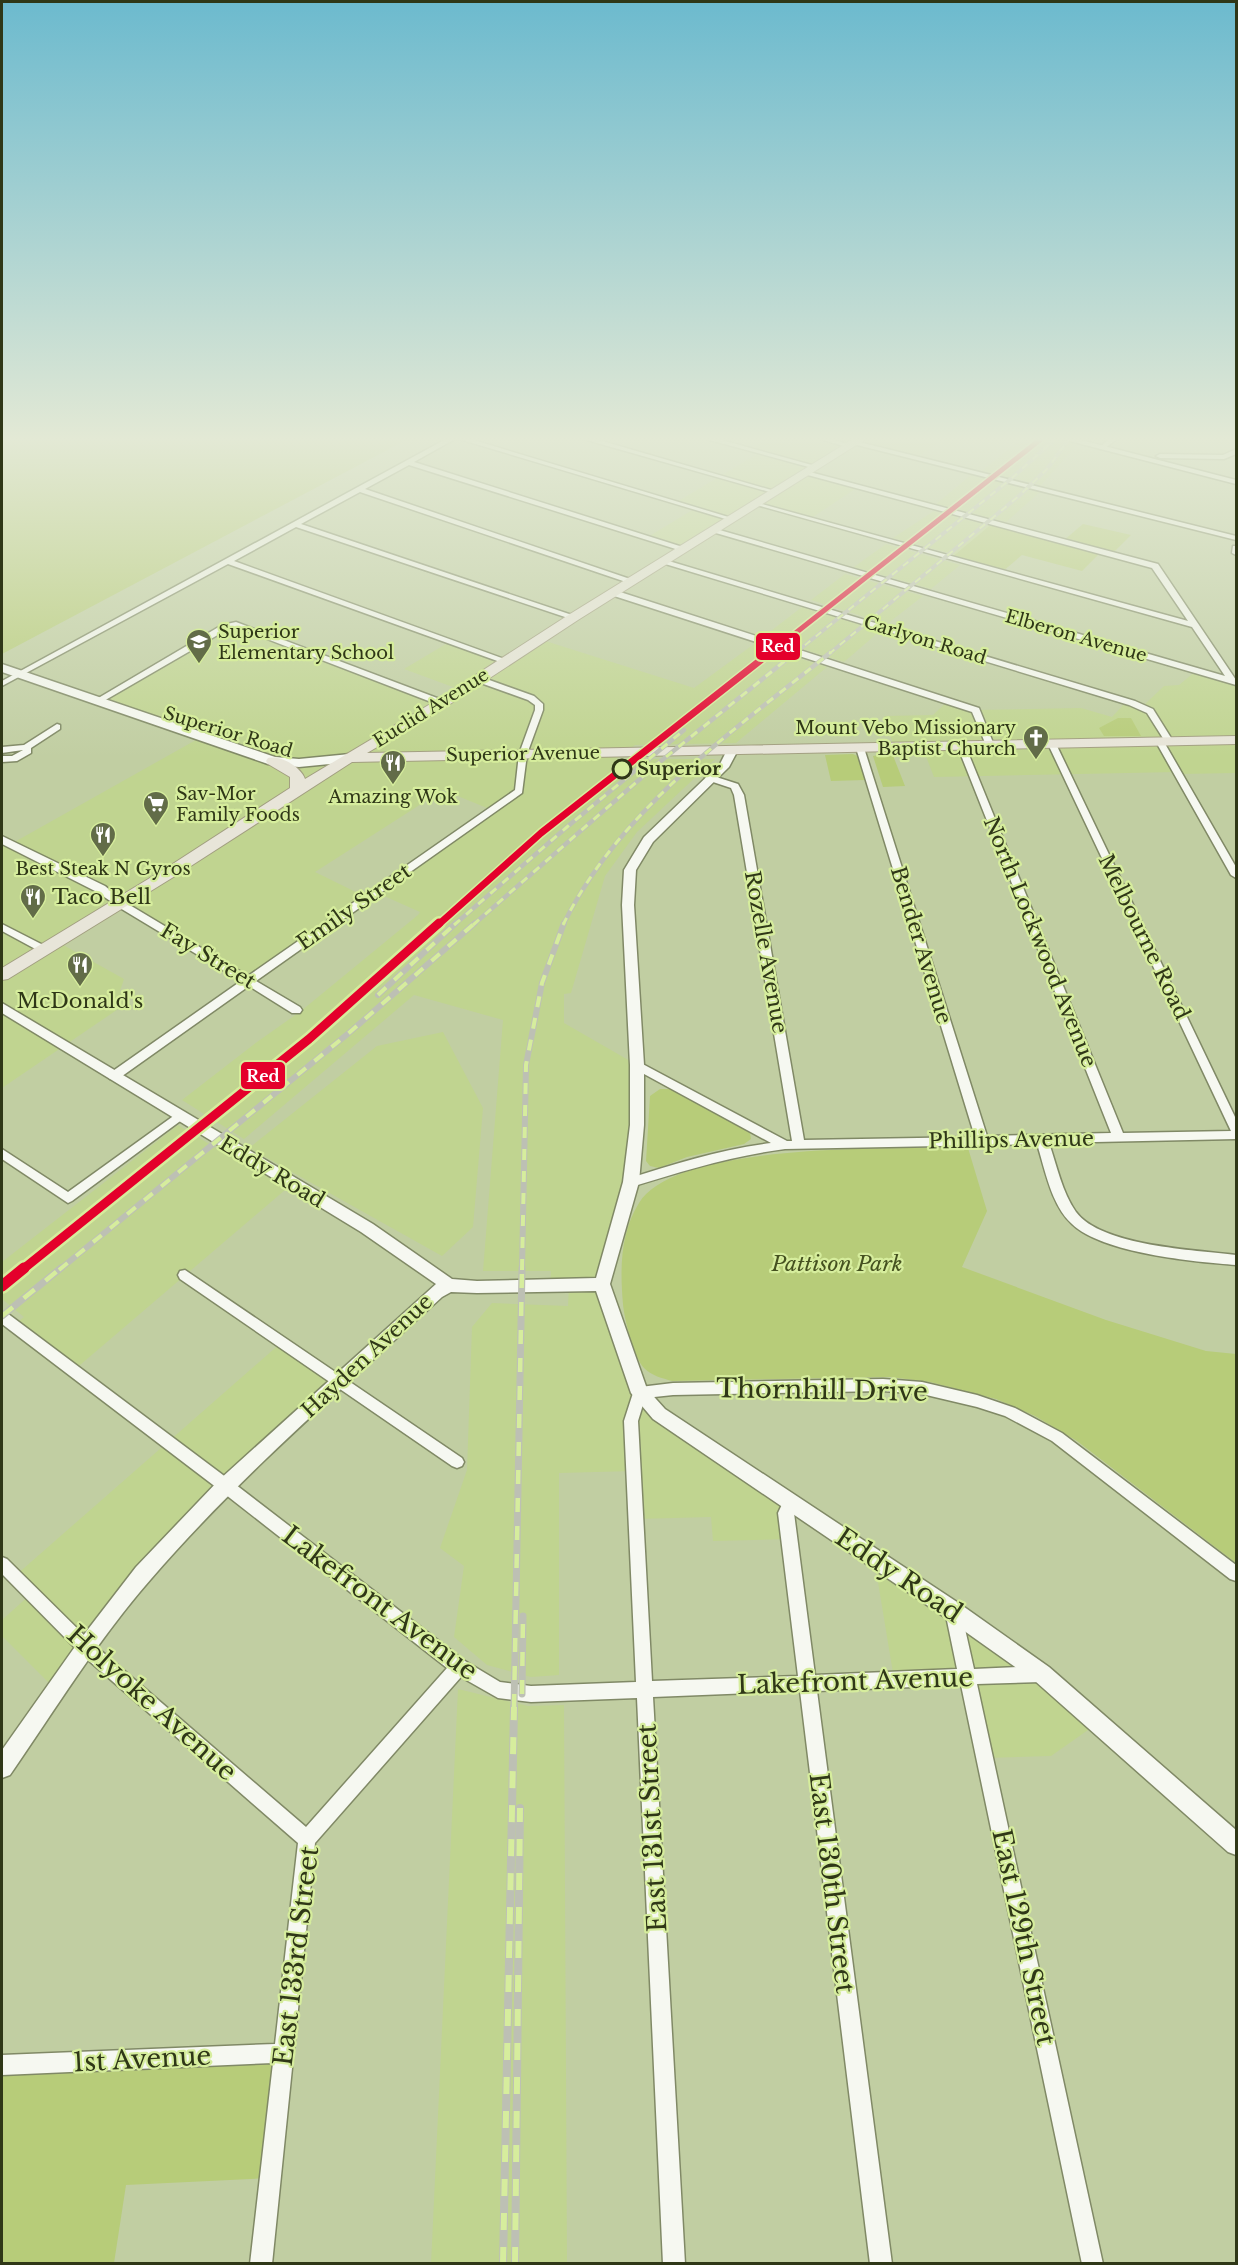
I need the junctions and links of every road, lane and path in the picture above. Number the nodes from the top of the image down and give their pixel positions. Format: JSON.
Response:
{"nodes":[{"id":1,"x":257,"y":545,"type":"edge"},
{"id":2,"x":357,"y":545,"type":"edge"},
{"id":3,"x":524,"y":545,"type":"edge"},
{"id":4,"x":670,"y":545,"type":"edge"},
{"id":5,"x":691,"y":545,"type":"edge"},
{"id":6,"x":760,"y":545,"type":"edge"},
{"id":7,"x":903,"y":545,"type":"edge"},
{"id":8,"x":1079,"y":545,"type":"edge"},
{"id":9,"x":1236,"y":548,"type":"edge"},
{"id":10,"x":684,"y":549,"type":"junction"},
{"id":11,"x":1236,"y":553,"type":"edge"},
{"id":12,"x":227,"y":561,"type":"junction"},
{"id":13,"x":665,"y":561,"type":"junction"},
{"id":14,"x":632,"y":581,"type":"junction"},
{"id":15,"x":614,"y":593,"type":"junction"},
{"id":16,"x":574,"y":617,"type":"junction"},
{"id":17,"x":1196,"y":626,"type":"junction"},
{"id":18,"x":2,"y":660,"type":"edge"},
{"id":19,"x":506,"y":661,"type":"junction"},
{"id":20,"x":2,"y":668,"type":"edge"},
{"id":21,"x":25,"y":673,"type":"junction"},
{"id":22,"x":478,"y":679,"type":"junction"},
{"id":23,"x":2,"y":684,"type":"edge"},
{"id":24,"x":1235,"y":684,"type":"edge"},
{"id":25,"x":104,"y":697,"type":"junction"},
{"id":26,"x":442,"y":703,"type":"junction"},
{"id":27,"x":57,"y":727,"type":"dead end"},
{"id":28,"x":1236,"y":740,"type":"edge"},
{"id":29,"x":1165,"y":742,"type":"junction"},
{"id":30,"x":1052,"y":744,"type":"junction"},
{"id":31,"x":961,"y":745,"type":"junction"},
{"id":32,"x":990,"y":745,"type":"junction"},
{"id":33,"x":26,"y":747,"type":"junction"},
{"id":34,"x":860,"y":748,"type":"junction"},
{"id":35,"x":2,"y":750,"type":"edge"},
{"id":36,"x":732,"y":750,"type":"junction"},
{"id":37,"x":523,"y":754,"type":"junction"},
{"id":38,"x":350,"y":758,"type":"junction"},
{"id":39,"x":2,"y":759,"type":"edge"},
{"id":40,"x":273,"y":761,"type":"junction"},
{"id":41,"x":710,"y":778,"type":"junction"},
{"id":42,"x":297,"y":791,"type":"junction"},
{"id":43,"x":2,"y":840,"type":"edge"},
{"id":44,"x":1236,"y":875,"type":"edge"},
{"id":45,"x":118,"y":903,"type":"junction"},
{"id":46,"x":2,"y":927,"type":"edge"},
{"id":47,"x":43,"y":949,"type":"junction"},
{"id":48,"x":2,"y":975,"type":"edge"},
{"id":49,"x":249,"y":981,"type":"junction"},
{"id":50,"x":2,"y":1007,"type":"edge"},
{"id":51,"x":296,"y":1010,"type":"dead end"},
{"id":52,"x":637,"y":1065,"type":"junction"},
{"id":53,"x":114,"y":1076,"type":"junction"},
{"id":54,"x":179,"y":1116,"type":"junction"},
{"id":55,"x":1236,"y":1130,"type":"edge"},
{"id":56,"x":1236,"y":1135,"type":"edge"},
{"id":57,"x":1119,"y":1138,"type":"junction"},
{"id":58,"x":1042,"y":1140,"type":"junction"},
{"id":59,"x":982,"y":1142,"type":"junction"},
{"id":60,"x":799,"y":1144,"type":"junction"},
{"id":61,"x":785,"y":1145,"type":"junction"},
{"id":62,"x":2,"y":1153,"type":"edge"},
{"id":63,"x":631,"y":1182,"type":"junction"},
{"id":64,"x":1236,"y":1260,"type":"edge"},
{"id":65,"x":185,"y":1275,"type":"dead end"},
{"id":66,"x":602,"y":1284,"type":"junction"},
{"id":67,"x":448,"y":1285,"type":"junction"},
{"id":68,"x":2,"y":1317,"type":"edge"},
{"id":69,"x":339,"y":1381,"type":"junction"},
{"id":70,"x":640,"y":1393,"type":"junction"},
{"id":71,"x":457,"y":1462,"type":"dead end"},
{"id":72,"x":226,"y":1486,"type":"junction"},
{"id":73,"x":790,"y":1503,"type":"junction"},
{"id":74,"x":2,"y":1564,"type":"edge"},
{"id":75,"x":1236,"y":1574,"type":"edge"},
{"id":76,"x":953,"y":1611,"type":"junction"},
{"id":77,"x":86,"y":1648,"type":"junction"},
{"id":78,"x":459,"y":1667,"type":"junction"},
{"id":79,"x":1042,"y":1674,"type":"junction"},
{"id":80,"x":969,"y":1676,"type":"junction"},
{"id":81,"x":807,"y":1682,"type":"junction"},
{"id":82,"x":645,"y":1690,"type":"junction"},
{"id":83,"x":2,"y":1767,"type":"edge"},
{"id":84,"x":307,"y":1839,"type":"junction"},
{"id":85,"x":1236,"y":1844,"type":"edge"},
{"id":86,"x":283,"y":2053,"type":"junction"},
{"id":87,"x":2,"y":2065,"type":"edge"},
{"id":88,"x":261,"y":2264,"type":"edge"},
{"id":89,"x":674,"y":2264,"type":"edge"},
{"id":90,"x":881,"y":2264,"type":"edge"},
{"id":91,"x":1093,"y":2264,"type":"edge"}],
"edges":[{"from":1,"to":12,"type":"street"},
{"from":2,"to":16,"type":"street"},
{"from":3,"to":14,"type":"street"},
{"from":4,"to":10,"type":"street"},
{"from":5,"to":10,"type":"main road","name":"Euclid Avenue"},
{"from":6,"to":24,"type":"street","name":"Elberon Avenue"},
{"from":7,"to":17,"type":"street"},
{"from":8,"to":17,"type":"street"},
{"from":9,"to":11,"type":"street"},
{"from":10,"to":13,"type":"main road","name":"Euclid Avenue"},
{"from":12,"to":19,"type":"street"},
{"from":12,"to":21,"type":"street"},
{"from":13,"to":14,"type":"main road","name":"Euclid Avenue"},
{"from":13,"to":29,"type":"street","name":"Carlyon Road"},
{"from":14,"to":15,"type":"main road","name":"Euclid Avenue"},
{"from":15,"to":16,"type":"main road","name":"Euclid Avenue"},
{"from":15,"to":32,"type":"street"},
{"from":16,"to":19,"type":"main road","name":"Euclid Avenue"},
{"from":17,"to":24,"type":"street"},
{"from":18,"to":21,"type":"main road","name":"Superior Road"},
{"from":19,"to":22,"type":"main road","name":"Euclid Avenue"},
{"from":20,"to":21,"type":"main road","name":"Superior Road"},
{"from":21,"to":23,"type":"street"},
{"from":21,"to":25,"type":"main road","name":"Superior Road"},
{"from":22,"to":26,"type":"main road","name":"Euclid Avenue"},
{"from":22,"to":37,"type":"street","name":"Emily Street"},
{"from":25,"to":26,"type":"street"},
{"from":25,"to":38,"type":"main road","name":"Superior Road"},
{"from":25,"to":40,"type":"main road","name":"Superior Road"},
{"from":26,"to":38,"type":"main road","name":"Euclid Avenue"},
{"from":27,"to":33,"type":"street"},
{"from":28,"to":29,"type":"main road","name":"Superior Avenue"},
{"from":29,"to":30,"type":"main road","name":"Superior Avenue"},
{"from":29,"to":44,"type":"street","name":"Carlyon Road"},
{"from":30,"to":32,"type":"main road","name":"Superior Avenue"},
{"from":30,"to":55,"type":"street","name":"Melbourne Road"},
{"from":31,"to":32,"type":"main road","name":"Superior Avenue"},
{"from":31,"to":34,"type":"main road","name":"Superior Avenue"},
{"from":31,"to":57,"type":"street","name":"North Lockwood Avenue"},
{"from":33,"to":35,"type":"street"},
{"from":33,"to":39,"type":"street"},
{"from":34,"to":36,"type":"main road","name":"Superior Avenue"},
{"from":34,"to":59,"type":"street","name":"Bender Avenue"},
{"from":36,"to":37,"type":"main road","name":"Superior Avenue"},
{"from":36,"to":41,"type":"street"},
{"from":37,"to":38,"type":"main road","name":"Superior Avenue"},
{"from":37,"to":49,"type":"street","name":"Emily Street"},
{"from":38,"to":40,"type":"main road","name":"Superior Road"},
{"from":38,"to":42,"type":"main road","name":"Euclid Avenue"},
{"from":40,"to":42,"type":"main road"},
{"from":41,"to":52,"type":"street"},
{"from":41,"to":60,"type":"street","name":"Rozelle Avenue"},
{"from":42,"to":45,"type":"main road","name":"Euclid Avenue"},
{"from":43,"to":45,"type":"street"},
{"from":45,"to":47,"type":"main road","name":"Euclid Avenue"},
{"from":45,"to":49,"type":"street","name":"Fay Street"},
{"from":46,"to":47,"type":"street"},
{"from":47,"to":48,"type":"main road","name":"Euclid Avenue"},
{"from":49,"to":51,"type":"street","name":"Fay Street"},
{"from":49,"to":53,"type":"street","name":"Emily Street"},
{"from":50,"to":53,"type":"street","name":"Eddy Road"},
{"from":52,"to":61,"type":"street"},
{"from":52,"to":63,"type":"street"},
{"from":53,"to":54,"type":"street","name":"Eddy Road"},
{"from":54,"to":62,"type":"street"},
{"from":54,"to":67,"type":"street","name":"Eddy Road"},
{"from":56,"to":57,"type":"street","name":"Phillips Avenue"},
{"from":57,"to":58,"type":"street","name":"Phillips Avenue"},
{"from":58,"to":59,"type":"street","name":"Phillips Avenue"},
{"from":58,"to":64,"type":"street"},
{"from":59,"to":60,"type":"street","name":"Phillips Avenue"},
{"from":60,"to":61,"type":"street","name":"Phillips Avenue"},
{"from":61,"to":63,"type":"street","name":"Phillips Avenue"},
{"from":63,"to":66,"type":"street"},
{"from":65,"to":69,"type":"street"},
{"from":66,"to":67,"type":"street","name":"Hayden Avenue"},
{"from":66,"to":70,"type":"street","name":"Eddy Road"},
{"from":67,"to":69,"type":"street","name":"Hayden Avenue"},
{"from":68,"to":72,"type":"street","name":"Lakefront Avenue"},
{"from":69,"to":71,"type":"street"},
{"from":69,"to":72,"type":"street","name":"Hayden Avenue"},
{"from":70,"to":73,"type":"street","name":"Eddy Road"},
{"from":70,"to":75,"type":"street","name":"Thornhill Drive"},
{"from":70,"to":82,"type":"street","name":"East 131st Street"},
{"from":72,"to":77,"type":"street","name":"Hayden Avenue"},
{"from":72,"to":78,"type":"street","name":"Lakefront Avenue"},
{"from":73,"to":76,"type":"street","name":"Eddy Road"},
{"from":73,"to":81,"type":"street","name":"East 130th Street"},
{"from":74,"to":77,"type":"street","name":"Holyoke Avenue"},
{"from":76,"to":79,"type":"street","name":"Eddy Road"},
{"from":76,"to":80,"type":"street","name":"East 129th Street"},
{"from":77,"to":83,"type":"street","name":"Hayden Avenue"},
{"from":77,"to":84,"type":"street","name":"Holyoke Avenue"},
{"from":78,"to":82,"type":"street","name":"Lakefront Avenue"},
{"from":78,"to":84,"type":"street","name":"East 133rd Street"},
{"from":79,"to":80,"type":"street","name":"Lakefront Avenue"},
{"from":79,"to":85,"type":"street","name":"Eddy Road"},
{"from":80,"to":81,"type":"street","name":"Lakefront Avenue"},
{"from":80,"to":91,"type":"street","name":"East 129th Street"},
{"from":81,"to":82,"type":"street","name":"Lakefront Avenue"},
{"from":81,"to":90,"type":"street","name":"East 130th Street"},
{"from":82,"to":89,"type":"street","name":"East 131st Street"},
{"from":84,"to":86,"type":"street","name":"East 133rd Street"},
{"from":86,"to":87,"type":"street","name":"1st Avenue"},
{"from":86,"to":88,"type":"street","name":"East 133rd Street"}]}
